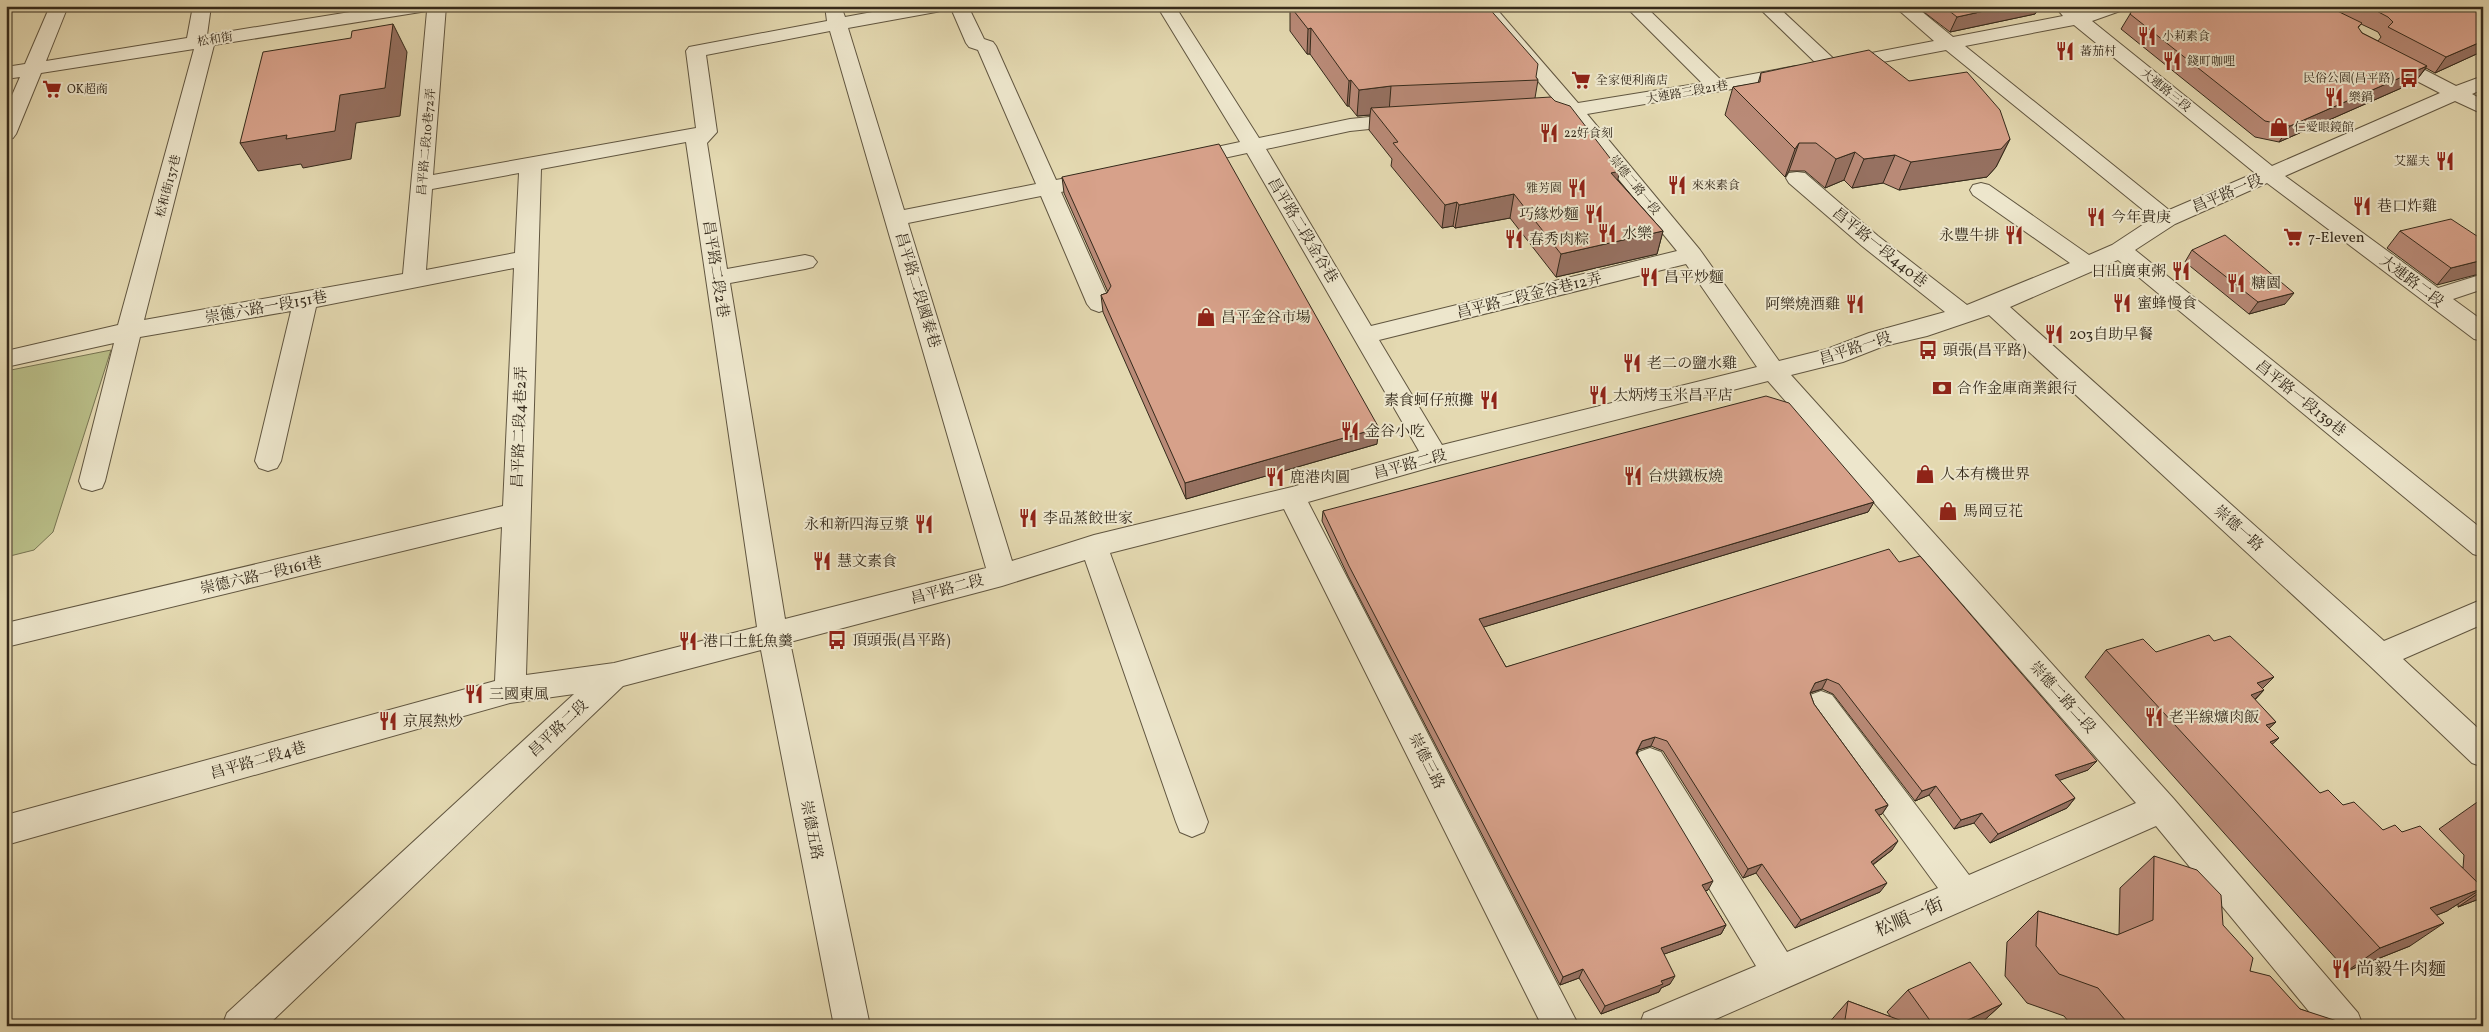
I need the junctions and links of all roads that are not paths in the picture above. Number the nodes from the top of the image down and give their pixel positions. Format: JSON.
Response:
{"nodes":[{"id":1,"x":59,"y":6,"type":"edge"},
{"id":2,"x":202,"y":6,"type":"edge"},
{"id":3,"x":311,"y":6,"type":"edge"},
{"id":4,"x":424,"y":6,"type":"edge"},
{"id":5,"x":437,"y":6,"type":"edge"},
{"id":6,"x":936,"y":6,"type":"edge"},
{"id":7,"x":959,"y":6,"type":"edge"},
{"id":8,"x":1166,"y":6,"type":"edge"},
{"id":9,"x":1484,"y":6,"type":"edge"},
{"id":10,"x":1634,"y":6,"type":"edge"},
{"id":11,"x":1766,"y":6,"type":"edge"},
{"id":12,"x":1903,"y":6,"type":"edge"},
{"id":13,"x":2062,"y":6,"type":"edge"},
{"id":14,"x":2116,"y":6,"type":"edge"},
{"id":15,"x":836,"y":15,"type":"edge"},
{"id":16,"x":2078,"y":19,"type":"junction"},
{"id":17,"x":292,"y":27,"type":"junction"},
{"id":18,"x":201,"y":42,"type":"junction"},
{"id":19,"x":1951,"y":43,"type":"junction"},
{"id":20,"x":2370,"y":49,"type":"edge"},
{"id":21,"x":1830,"y":66,"type":"junction"},
{"id":22,"x":35,"y":68,"type":"junction"},
{"id":23,"x":6,"y":73,"type":"edge"},
{"id":24,"x":2483,"y":82,"type":"edge"},
{"id":25,"x":1717,"y":87,"type":"junction"},
{"id":26,"x":2457,"y":94,"type":"junction"},
{"id":27,"x":2483,"y":108,"type":"edge"},
{"id":28,"x":1574,"y":111,"type":"junction"},
{"id":29,"x":1537,"y":113,"type":"edge"},
{"id":30,"x":1428,"y":118,"type":"edge"},
{"id":31,"x":707,"y":132,"type":"junction"},
{"id":32,"x":6,"y":134,"type":"edge"},
{"id":33,"x":1253,"y":146,"type":"junction"},
{"id":34,"x":530,"y":164,"type":"junction"},
{"id":35,"x":1168,"y":164,"type":"edge"},
{"id":36,"x":1122,"y":173,"type":"edge"},
{"id":37,"x":2270,"y":175,"type":"junction"},
{"id":38,"x":1797,"y":178,"type":"edge"},
{"id":39,"x":422,"y":184,"type":"junction"},
{"id":40,"x":1047,"y":188,"type":"junction"},
{"id":41,"x":1981,"y":190,"type":"edge"},
{"id":42,"x":896,"y":219,"type":"junction"},
{"id":43,"x":2166,"y":219,"type":"junction"},
{"id":44,"x":2120,"y":250,"type":"junction"},
{"id":45,"x":1692,"y":255,"type":"junction"},
{"id":46,"x":526,"y":258,"type":"junction"},
{"id":47,"x":805,"y":262,"type":"dead end"},
{"id":48,"x":2085,"y":263,"type":"junction"},
{"id":49,"x":414,"y":278,"type":"junction"},
{"id":50,"x":718,"y":278,"type":"junction"},
{"id":51,"x":2483,"y":281,"type":"edge"},
{"id":52,"x":2434,"y":297,"type":"junction"},
{"id":53,"x":305,"y":301,"type":"junction"},
{"id":54,"x":1099,"y":304,"type":"dead end"},
{"id":55,"x":1993,"y":305,"type":"junction"},
{"id":56,"x":1964,"y":315,"type":"junction"},
{"id":57,"x":129,"y":331,"type":"junction"},
{"id":58,"x":2483,"y":333,"type":"edge"},
{"id":59,"x":1365,"y":335,"type":"junction"},
{"id":60,"x":6,"y":359,"type":"edge"},
{"id":61,"x":1774,"y":372,"type":"junction"},
{"id":62,"x":1435,"y":456,"type":"junction"},
{"id":63,"x":268,"y":461,"type":"dead end"},
{"id":64,"x":92,"y":481,"type":"dead end"},
{"id":65,"x":1292,"y":497,"type":"junction"},
{"id":66,"x":516,"y":514,"type":"junction"},
{"id":67,"x":1094,"y":546,"type":"junction"},
{"id":68,"x":2483,"y":546,"type":"edge"},
{"id":69,"x":1002,"y":575,"type":"junction"},
{"id":70,"x":2483,"y":611,"type":"edge"},
{"id":71,"x":773,"y":634,"type":"junction"},
{"id":72,"x":6,"y":635,"type":"edge"},
{"id":73,"x":2380,"y":656,"type":"junction"},
{"id":74,"x":614,"y":676,"type":"junction"},
{"id":75,"x":510,"y":690,"type":"junction"},
{"id":76,"x":1821,"y":704,"type":"dead end"},
{"id":77,"x":2483,"y":753,"type":"edge"},
{"id":78,"x":1650,"y":762,"type":"dead end"},
{"id":79,"x":2161,"y":808,"type":"junction"},
{"id":80,"x":1192,"y":822,"type":"dead end"},
{"id":81,"x":6,"y":830,"type":"edge"},
{"id":82,"x":1962,"y":894,"type":"junction"},
{"id":83,"x":1780,"y":973,"type":"junction"},
{"id":84,"x":240,"y":1026,"type":"edge"},
{"id":85,"x":852,"y":1026,"type":"edge"},
{"id":86,"x":1561,"y":1026,"type":"edge"},
{"id":87,"x":1657,"y":1026,"type":"edge"},
{"id":88,"x":2345,"y":1026,"type":"edge"}],
"edges":[{"from":1,"to":22,"type":"street"},
{"from":2,"to":18,"type":"street","name":"松和街137巷"},
{"from":3,"to":17,"type":"street"},
{"from":4,"to":17,"type":"street","name":"松和街"},
{"from":5,"to":39,"type":"street","name":"昌平路二段10巷72弄"},
{"from":6,"to":15,"type":"street"},
{"from":7,"to":40,"type":"street"},
{"from":8,"to":33,"type":"street","name":"昌平路二段金谷巷"},
{"from":9,"to":28,"type":"street","name":"崇德二路一段"},
{"from":10,"to":25,"type":"street"},
{"from":11,"to":21,"type":"street"},
{"from":12,"to":19,"type":"street"},
{"from":13,"to":16,"type":"street","name":"大連路三段"},
{"from":14,"to":16,"type":"street","name":"大連路三段21巷"},
{"from":15,"to":31,"type":"street"},
{"from":15,"to":42,"type":"street","name":"昌平路二段國泰巷"},
{"from":16,"to":19,"type":"street","name":"大連路三段21巷"},
{"from":16,"to":37,"type":"street","name":"大連路三段"},
{"from":17,"to":18,"type":"street","name":"松和街"},
{"from":18,"to":22,"type":"street","name":"松和街"},
{"from":18,"to":57,"type":"street","name":"松和街137巷"},
{"from":19,"to":21,"type":"street","name":"大連路三段21巷"},
{"from":19,"to":43,"type":"street"},
{"from":20,"to":26,"type":"street"},
{"from":21,"to":25,"type":"street","name":"大連路三段21巷"},
{"from":22,"to":23,"type":"street","name":"松和街"},
{"from":22,"to":32,"type":"street"},
{"from":24,"to":26,"type":"street","name":"昌平路一段"},
{"from":25,"to":28,"type":"street","name":"大連路三段21巷"},
{"from":26,"to":27,"type":"street"},
{"from":26,"to":37,"type":"street","name":"昌平路一段"},
{"from":28,"to":29,"type":"street","name":"大連路三段21巷"},
{"from":28,"to":45,"type":"street","name":"崇德二路一段"},
{"from":30,"to":33,"type":"street"},
{"from":31,"to":34,"type":"street"},
{"from":31,"to":50,"type":"street","name":"昌平路二段2巷"},
{"from":33,"to":35,"type":"street"},
{"from":33,"to":59,"type":"street","name":"昌平路二段金谷巷"},
{"from":34,"to":39,"type":"street"},
{"from":34,"to":46,"type":"street","name":"昌平路二段4巷2弄"},
{"from":36,"to":40,"type":"street"},
{"from":37,"to":43,"type":"street","name":"昌平路一段"},
{"from":37,"to":52,"type":"street","name":"大連路二段"},
{"from":38,"to":56,"type":"street","name":"昌平路一段440巷"},
{"from":39,"to":49,"type":"street","name":"昌平路二段10巷72弄"},
{"from":40,"to":42,"type":"street"},
{"from":40,"to":54,"type":"street"},
{"from":41,"to":48,"type":"street"},
{"from":42,"to":69,"type":"street","name":"昌平路二段國泰巷"},
{"from":43,"to":44,"type":"street","name":"昌平路一段"},
{"from":44,"to":48,"type":"street","name":"昌平路一段"},
{"from":44,"to":68,"type":"street","name":"昌平路一段139巷"},
{"from":45,"to":59,"type":"street","name":"昌平路二段金谷巷12弄"},
{"from":45,"to":61,"type":"street","name":"崇德二路一段"},
{"from":46,"to":49,"type":"street","name":"崇德六路一段151巷"},
{"from":46,"to":66,"type":"street","name":"昌平路二段4巷2弄"},
{"from":47,"to":50,"type":"street"},
{"from":48,"to":55,"type":"street","name":"昌平路一段"},
{"from":49,"to":53,"type":"street","name":"崇德六路一段151巷"},
{"from":50,"to":71,"type":"street","name":"昌平路二段2巷"},
{"from":51,"to":52,"type":"street"},
{"from":52,"to":58,"type":"street","name":"大連路二段"},
{"from":53,"to":57,"type":"street","name":"崇德六路一段151巷"},
{"from":53,"to":63,"type":"street"},
{"from":55,"to":56,"type":"street","name":"昌平路一段"},
{"from":55,"to":73,"type":"street","name":"崇德一路"},
{"from":56,"to":61,"type":"street","name":"昌平路一段"},
{"from":57,"to":60,"type":"street","name":"崇德六路一段151巷"},
{"from":57,"to":64,"type":"street","name":"松和街137巷"},
{"from":59,"to":62,"type":"street","name":"昌平路二段金谷巷"},
{"from":61,"to":62,"type":"street","name":"昌平路二段"},
{"from":61,"to":79,"type":"street","name":"崇德二路二段"},
{"from":62,"to":65,"type":"street","name":"昌平路二段"},
{"from":65,"to":67,"type":"street","name":"昌平路二段"},
{"from":65,"to":86,"type":"street","name":"崇德三路"},
{"from":66,"to":72,"type":"street","name":"崇德六路一段161巷"},
{"from":66,"to":75,"type":"street","name":"昌平路二段4巷2弄"},
{"from":67,"to":69,"type":"street","name":"昌平路二段"},
{"from":67,"to":80,"type":"street"},
{"from":69,"to":71,"type":"street","name":"昌平路二段"},
{"from":70,"to":73,"type":"street"},
{"from":71,"to":74,"type":"street","name":"昌平路二段"},
{"from":71,"to":85,"type":"street","name":"崇德五路"},
{"from":73,"to":77,"type":"street","name":"崇德一路"},
{"from":74,"to":75,"type":"street","name":"昌平路二段4巷"},
{"from":74,"to":84,"type":"street","name":"昌平路二段"},
{"from":75,"to":81,"type":"street","name":"昌平路二段4巷"},
{"from":76,"to":82,"type":"street"},
{"from":78,"to":83,"type":"street"},
{"from":79,"to":82,"type":"street","name":"松順一街"},
{"from":79,"to":88,"type":"street","name":"崇德二路二段"},
{"from":82,"to":83,"type":"street","name":"松順一街"},
{"from":83,"to":87,"type":"street","name":"松順一街"}]}
